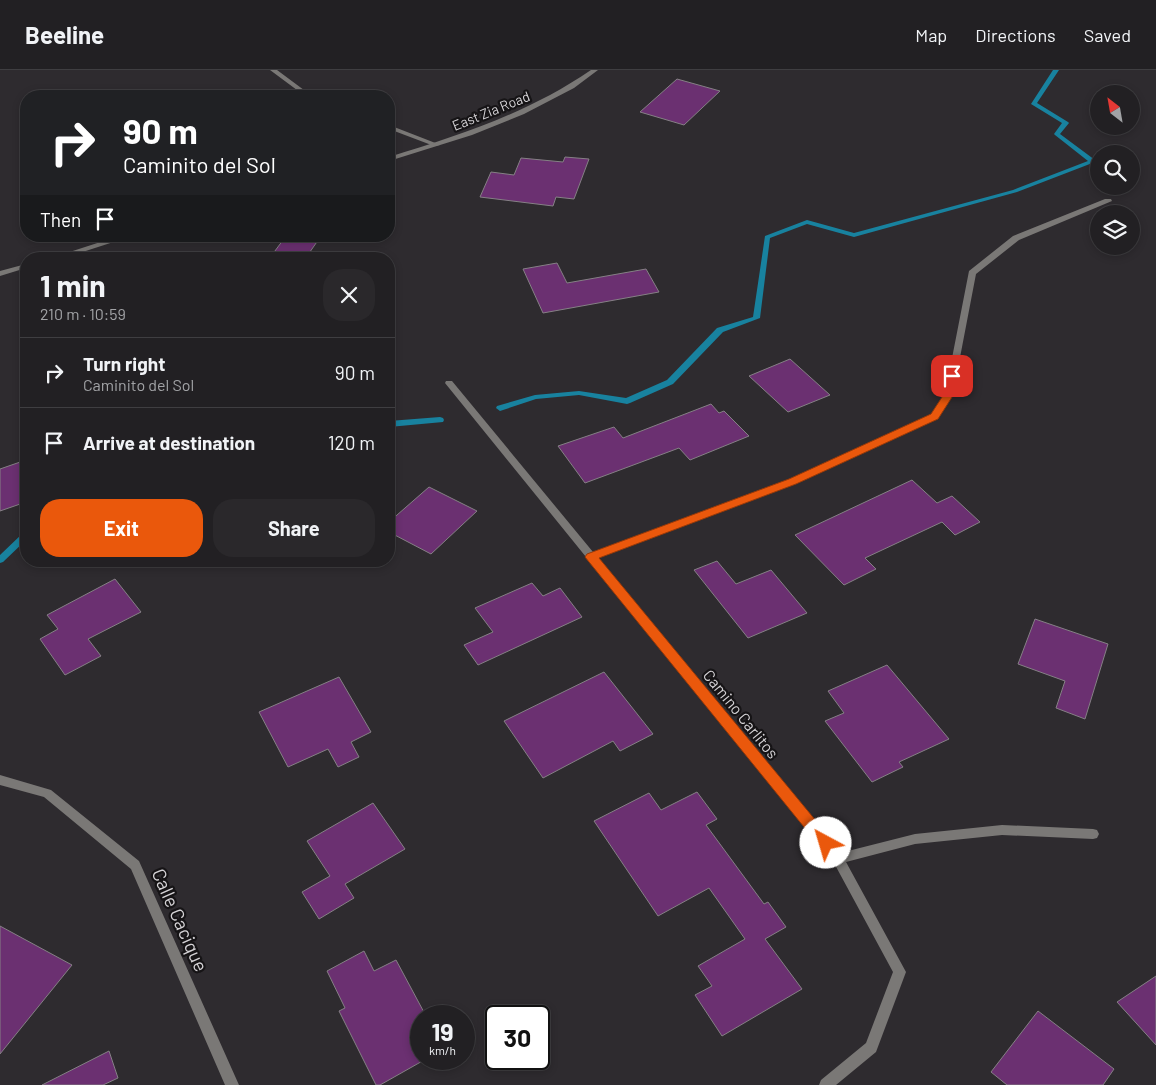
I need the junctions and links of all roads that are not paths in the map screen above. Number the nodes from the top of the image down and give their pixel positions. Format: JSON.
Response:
{"nodes":[{"id":1,"x":273,"y":70,"type":"edge"},
{"id":2,"x":595,"y":70,"type":"edge"},
{"id":3,"x":301,"y":90,"type":"edge"},
{"id":4,"x":395,"y":129,"type":"edge"},
{"id":5,"x":436,"y":145,"type":"junction"},
{"id":6,"x":395,"y":157,"type":"edge"},
{"id":7,"x":1108,"y":200,"type":"dead end"},
{"id":8,"x":108,"y":242,"type":"edge"},
{"id":9,"x":75,"y":252,"type":"edge"},
{"id":10,"x":20,"y":268,"type":"edge"},
{"id":11,"x":0,"y":274,"type":"edge"},
{"id":12,"x":449,"y":383,"type":"dead end"},
{"id":13,"x":591,"y":557,"type":"junction"},
{"id":14,"x":0,"y":780,"type":"edge"},
{"id":15,"x":1093,"y":834,"type":"dead end"},
{"id":16,"x":838,"y":858,"type":"junction"},
{"id":17,"x":232,"y":1085,"type":"edge"},
{"id":18,"x":826,"y":1085,"type":"edge"}],
"edges":[{"from":1,"to":3,"type":"street"},
{"from":2,"to":5,"type":"street","name":"East Zia Road"},
{"from":4,"to":5,"type":"street"},
{"from":5,"to":6,"type":"street","name":"East Zia Road"},
{"from":7,"to":13,"type":"street"},
{"from":8,"to":9,"type":"street"},
{"from":10,"to":11,"type":"street"},
{"from":12,"to":13,"type":"street","name":"Camino Carlitos"},
{"from":13,"to":16,"type":"street","name":"Camino Carlitos"},
{"from":14,"to":17,"type":"street","name":"Calle Cacique"},
{"from":15,"to":16,"type":"street"},
{"from":16,"to":18,"type":"street","name":"Camino Carlitos"}]}
